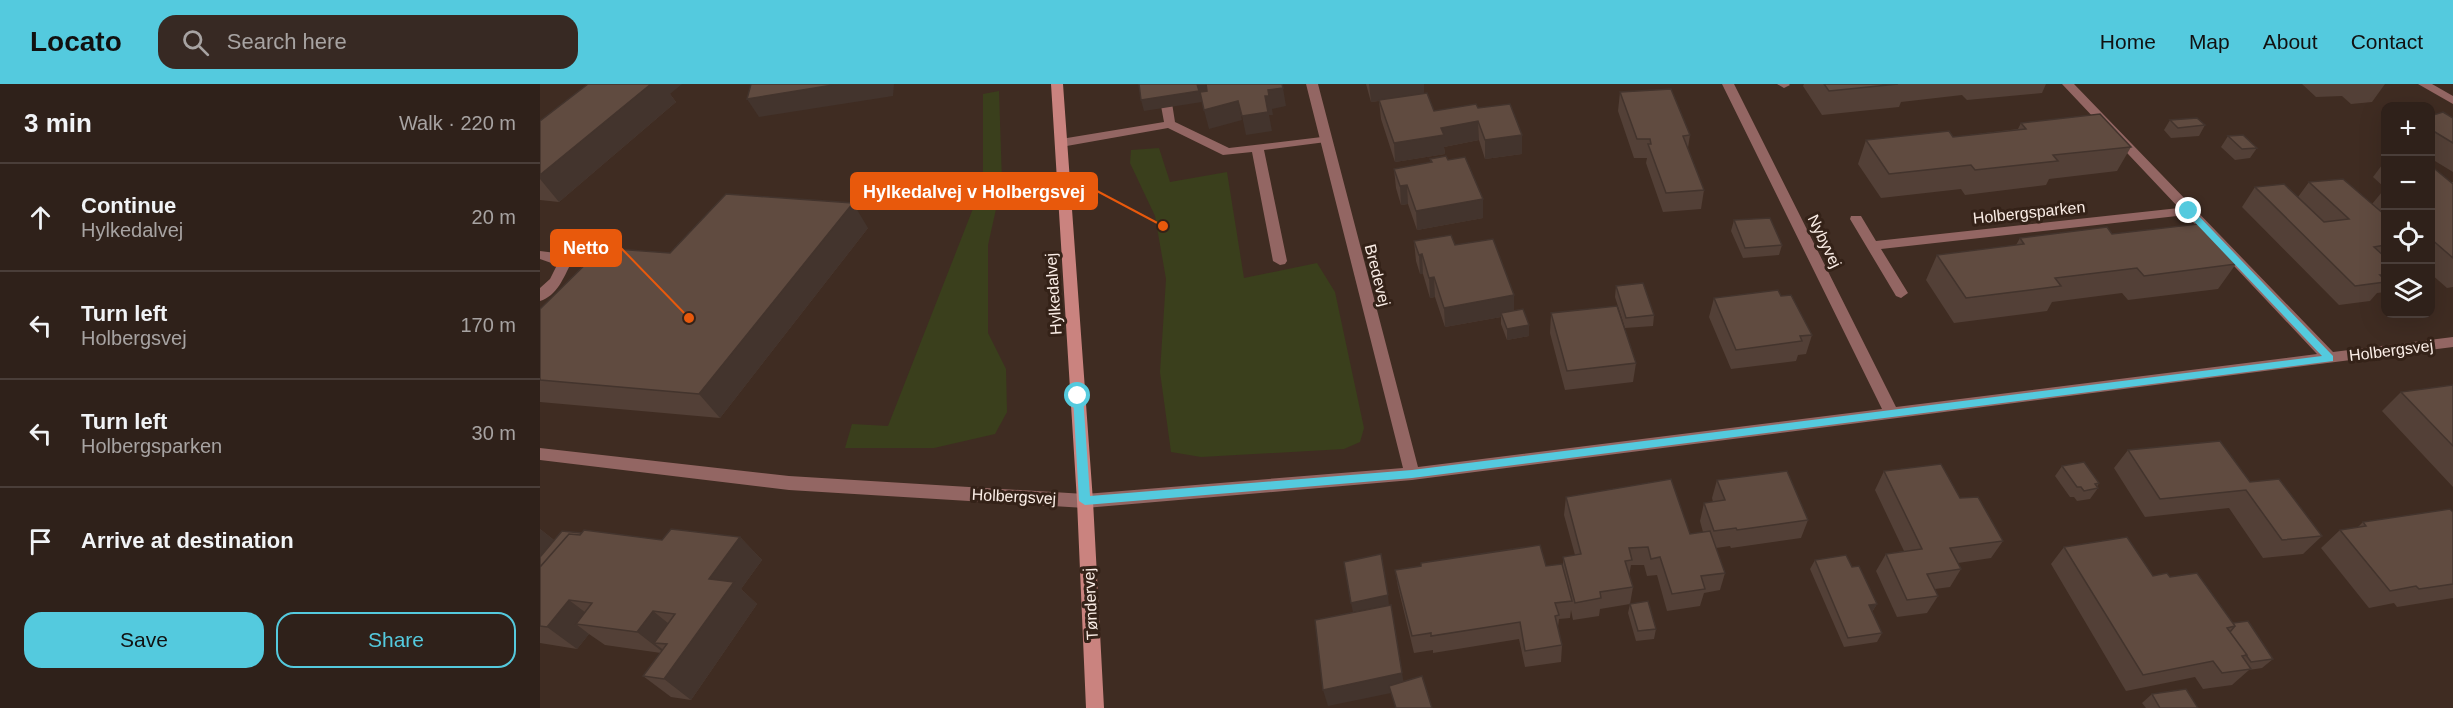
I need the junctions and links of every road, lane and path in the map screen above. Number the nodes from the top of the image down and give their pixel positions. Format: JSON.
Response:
{"nodes":[{"id":1,"x":1057,"y":84,"type":"edge"},
{"id":2,"x":1163,"y":84,"type":"edge"},
{"id":3,"x":1312,"y":84,"type":"edge"},
{"id":4,"x":1728,"y":84,"type":"edge"},
{"id":5,"x":2068,"y":84,"type":"edge"},
{"id":6,"x":2424,"y":84,"type":"edge"},
{"id":7,"x":2453,"y":101,"type":"edge"},
{"id":8,"x":1170,"y":124,"type":"junction"},
{"id":9,"x":1326,"y":138,"type":"junction"},
{"id":10,"x":1061,"y":143,"type":"junction"},
{"id":11,"x":1257,"y":147,"type":"junction"},
{"id":12,"x":2189,"y":211,"type":"junction"},
{"id":13,"x":1856,"y":219,"type":"dead end"},
{"id":14,"x":1872,"y":246,"type":"junction"},
{"id":15,"x":540,"y":255,"type":"edge"},
{"id":16,"x":1280,"y":261,"type":"dead end"},
{"id":17,"x":1901,"y":294,"type":"dead end"},
{"id":18,"x":540,"y":296,"type":"edge"},
{"id":19,"x":2453,"y":342,"type":"edge"},
{"id":20,"x":2330,"y":358,"type":"junction"},
{"id":21,"x":1892,"y":413,"type":"junction"},
{"id":22,"x":540,"y":454,"type":"edge"},
{"id":23,"x":1412,"y":474,"type":"junction"},
{"id":24,"x":1085,"y":501,"type":"junction"},
{"id":25,"x":1095,"y":708,"type":"edge"}],
"edges":[{"from":1,"to":10,"type":"street","name":"Hylkedalvej"},
{"from":2,"to":8,"type":"street"},
{"from":3,"to":9,"type":"street","name":"Bredevej"},
{"from":4,"to":21,"type":"street","name":"Nybyvej"},
{"from":5,"to":12,"type":"street"},
{"from":6,"to":7,"type":"street"},
{"from":8,"to":10,"type":"street"},
{"from":8,"to":11,"type":"street"},
{"from":9,"to":11,"type":"street"},
{"from":9,"to":23,"type":"street","name":"Bredevej"},
{"from":10,"to":24,"type":"street","name":"Hylkedalvej"},
{"from":11,"to":16,"type":"street"},
{"from":12,"to":14,"type":"street","name":"Holbergsparken"},
{"from":12,"to":20,"type":"street"},
{"from":13,"to":14,"type":"street"},
{"from":14,"to":17,"type":"street"},
{"from":15,"to":18,"type":"street"},
{"from":19,"to":20,"type":"street","name":"Holbergsvej"},
{"from":20,"to":21,"type":"street","name":"Holbergsvej"},
{"from":21,"to":23,"type":"street","name":"Holbergsvej"},
{"from":22,"to":24,"type":"street","name":"Holbergsvej"},
{"from":23,"to":24,"type":"street","name":"Holbergsvej"},
{"from":24,"to":25,"type":"street","name":"Tøndervej"}]}
